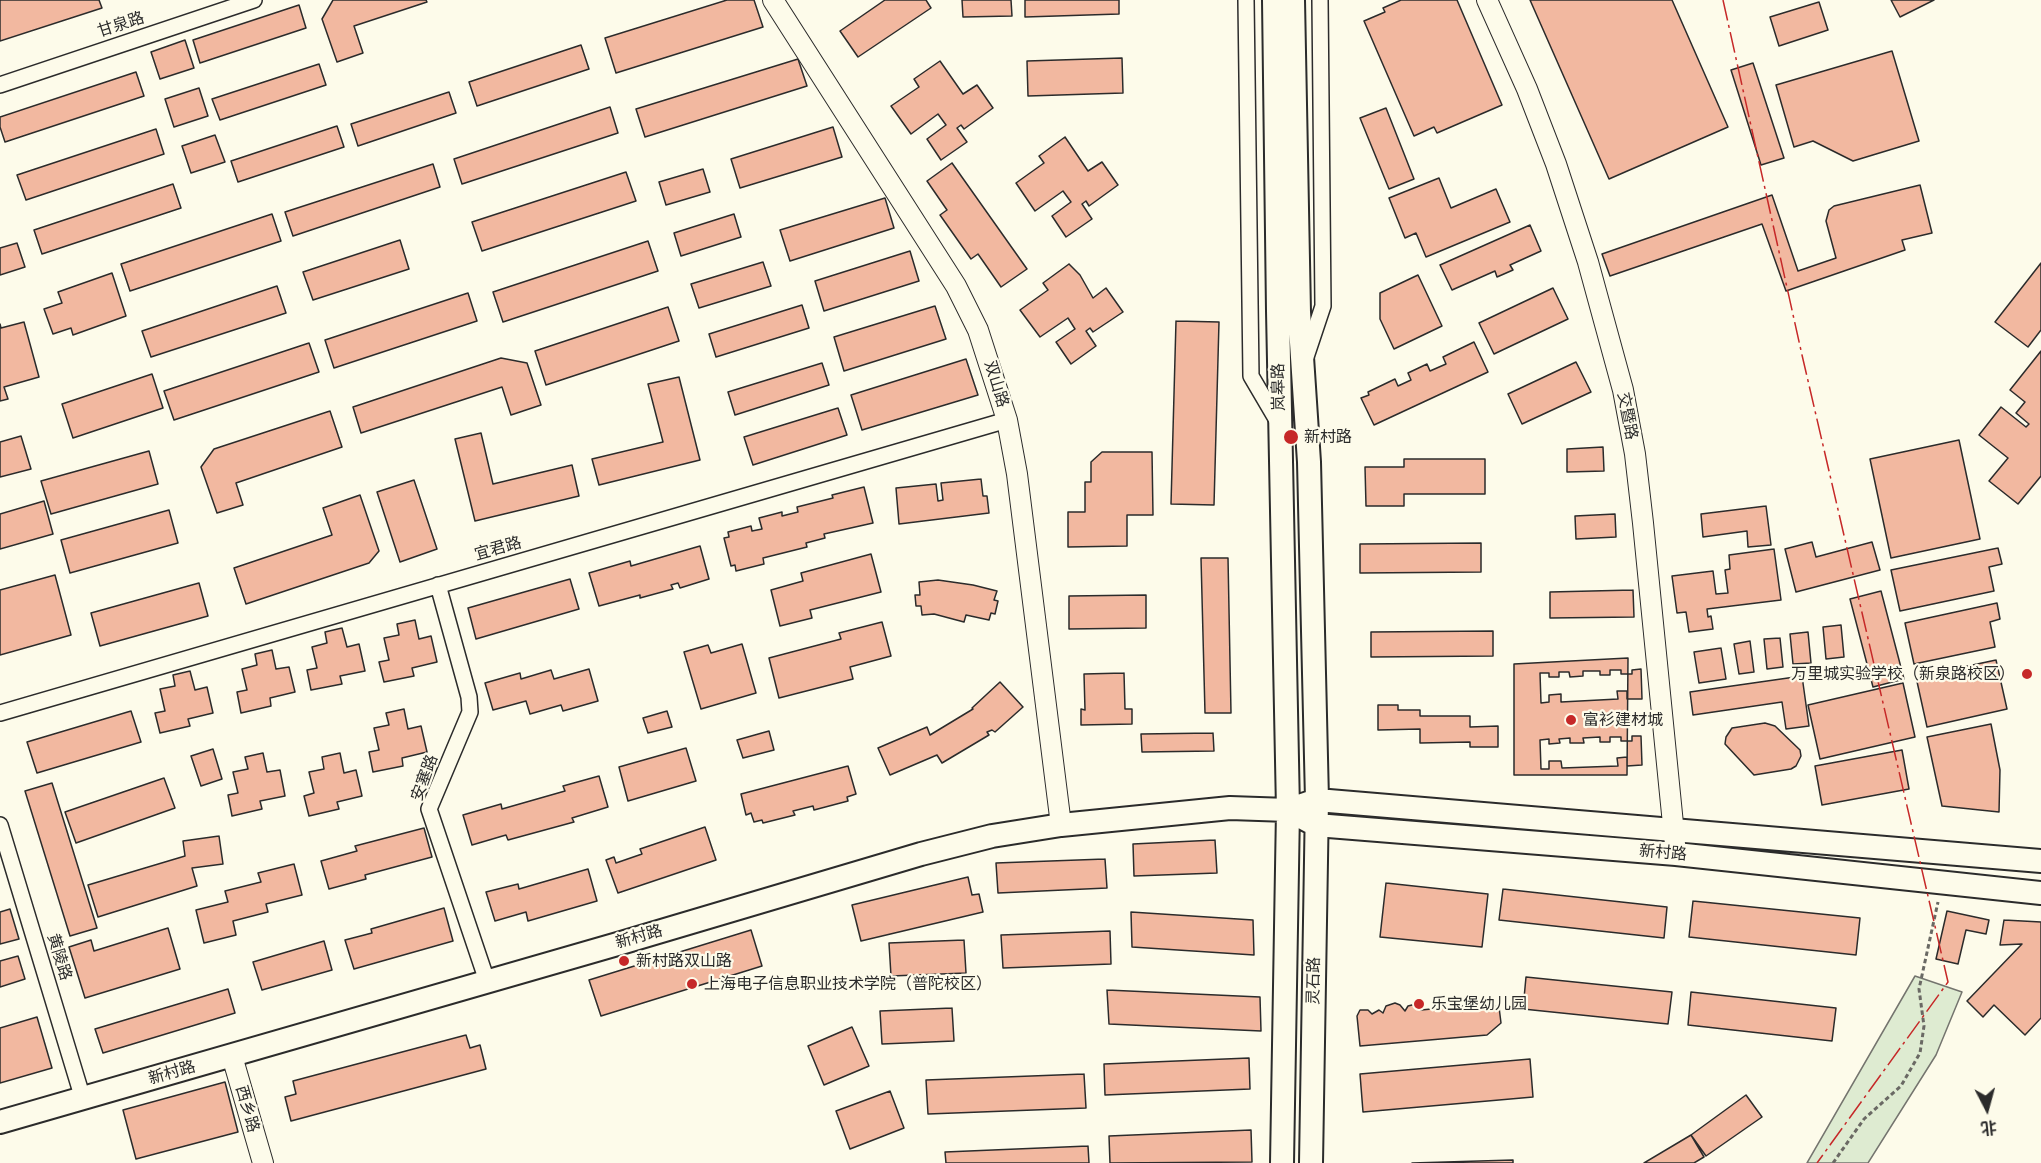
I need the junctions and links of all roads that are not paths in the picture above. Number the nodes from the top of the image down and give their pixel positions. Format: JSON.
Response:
{"nodes":[{"id":1,"x":254,"y":0,"type":"edge"},
{"id":2,"x":773,"y":0,"type":"edge"},
{"id":3,"x":1246,"y":0,"type":"edge"},
{"id":4,"x":1274,"y":0,"type":"edge"},
{"id":5,"x":1293,"y":0,"type":"edge"},
{"id":6,"x":1320,"y":0,"type":"edge"},
{"id":7,"x":1487,"y":0,"type":"edge"},
{"id":8,"x":0,"y":85,"type":"edge"},
{"id":9,"x":1303,"y":369,"type":"junction"},
{"id":10,"x":1007,"y":420,"type":"junction"},
{"id":11,"x":1280,"y":424,"type":"junction"},
{"id":12,"x":438,"y":585,"type":"junction"},
{"id":13,"x":0,"y":713,"type":"edge"},
{"id":14,"x":1317,"y":800,"type":"junction"},
{"id":15,"x":1288,"y":810,"type":"junction"},
{"id":16,"x":0,"y":825,"type":"edge"},
{"id":17,"x":1061,"y":825,"type":"junction"},
{"id":18,"x":1316,"y":825,"type":"junction"},
{"id":19,"x":1674,"y":829,"type":"junction"},
{"id":20,"x":1676,"y":854,"type":"junction"},
{"id":21,"x":2041,"y":861,"type":"edge"},
{"id":22,"x":2041,"y":893,"type":"edge"},
{"id":23,"x":487,"y":981,"type":"junction"},
{"id":24,"x":232,"y":1056,"type":"junction"},
{"id":25,"x":83,"y":1099,"type":"junction"},
{"id":26,"x":0,"y":1122,"type":"edge"},
{"id":27,"x":263,"y":1163,"type":"edge"},
{"id":28,"x":1282,"y":1163,"type":"edge"},
{"id":29,"x":1311,"y":1163,"type":"edge"}],
"edges":[{"from":1,"to":8,"type":"street","name":"甘泉路"},
{"from":2,"to":10,"type":"street","name":"双山路"},
{"from":3,"to":11,"type":"street"},
{"from":4,"to":11,"type":"main road","name":"岚皋路"},
{"from":5,"to":9,"type":"main road","name":"岚皋路"},
{"from":6,"to":9,"type":"street"},
{"from":7,"to":19,"type":"street","name":"交暨路"},
{"from":9,"to":14,"type":"main road","name":"岚皋路"},
{"from":10,"to":12,"type":"street","name":"宜君路"},
{"from":10,"to":17,"type":"street","name":"双山路"},
{"from":11,"to":15,"type":"main road","name":"岚皋路"},
{"from":12,"to":13,"type":"street","name":"宜君路"},
{"from":12,"to":23,"type":"street","name":"安塞路"},
{"from":14,"to":15,"type":"main road","name":"新村路"},
{"from":14,"to":18,"type":"main road","name":"灵石路"},
{"from":14,"to":19,"type":"main road","name":"新村路"},
{"from":15,"to":17,"type":"main road","name":"新村路"},
{"from":15,"to":18,"type":"main road","name":"新村路"},
{"from":15,"to":28,"type":"main road","name":"灵石路"},
{"from":16,"to":25,"type":"street","name":"黄陵路"},
{"from":17,"to":23,"type":"main road","name":"新村路"},
{"from":18,"to":20,"type":"main road","name":"新村路"},
{"from":18,"to":29,"type":"main road","name":"灵石路"},
{"from":19,"to":20,"type":"street","name":"交暨路"},
{"from":19,"to":21,"type":"main road","name":"新村路"},
{"from":20,"to":22,"type":"main road","name":"新村路"},
{"from":23,"to":24,"type":"main road","name":"新村路"},
{"from":24,"to":25,"type":"main road","name":"新村路"},
{"from":24,"to":27,"type":"street","name":"西乡路"},
{"from":25,"to":26,"type":"main road","name":"新村路"}]}
